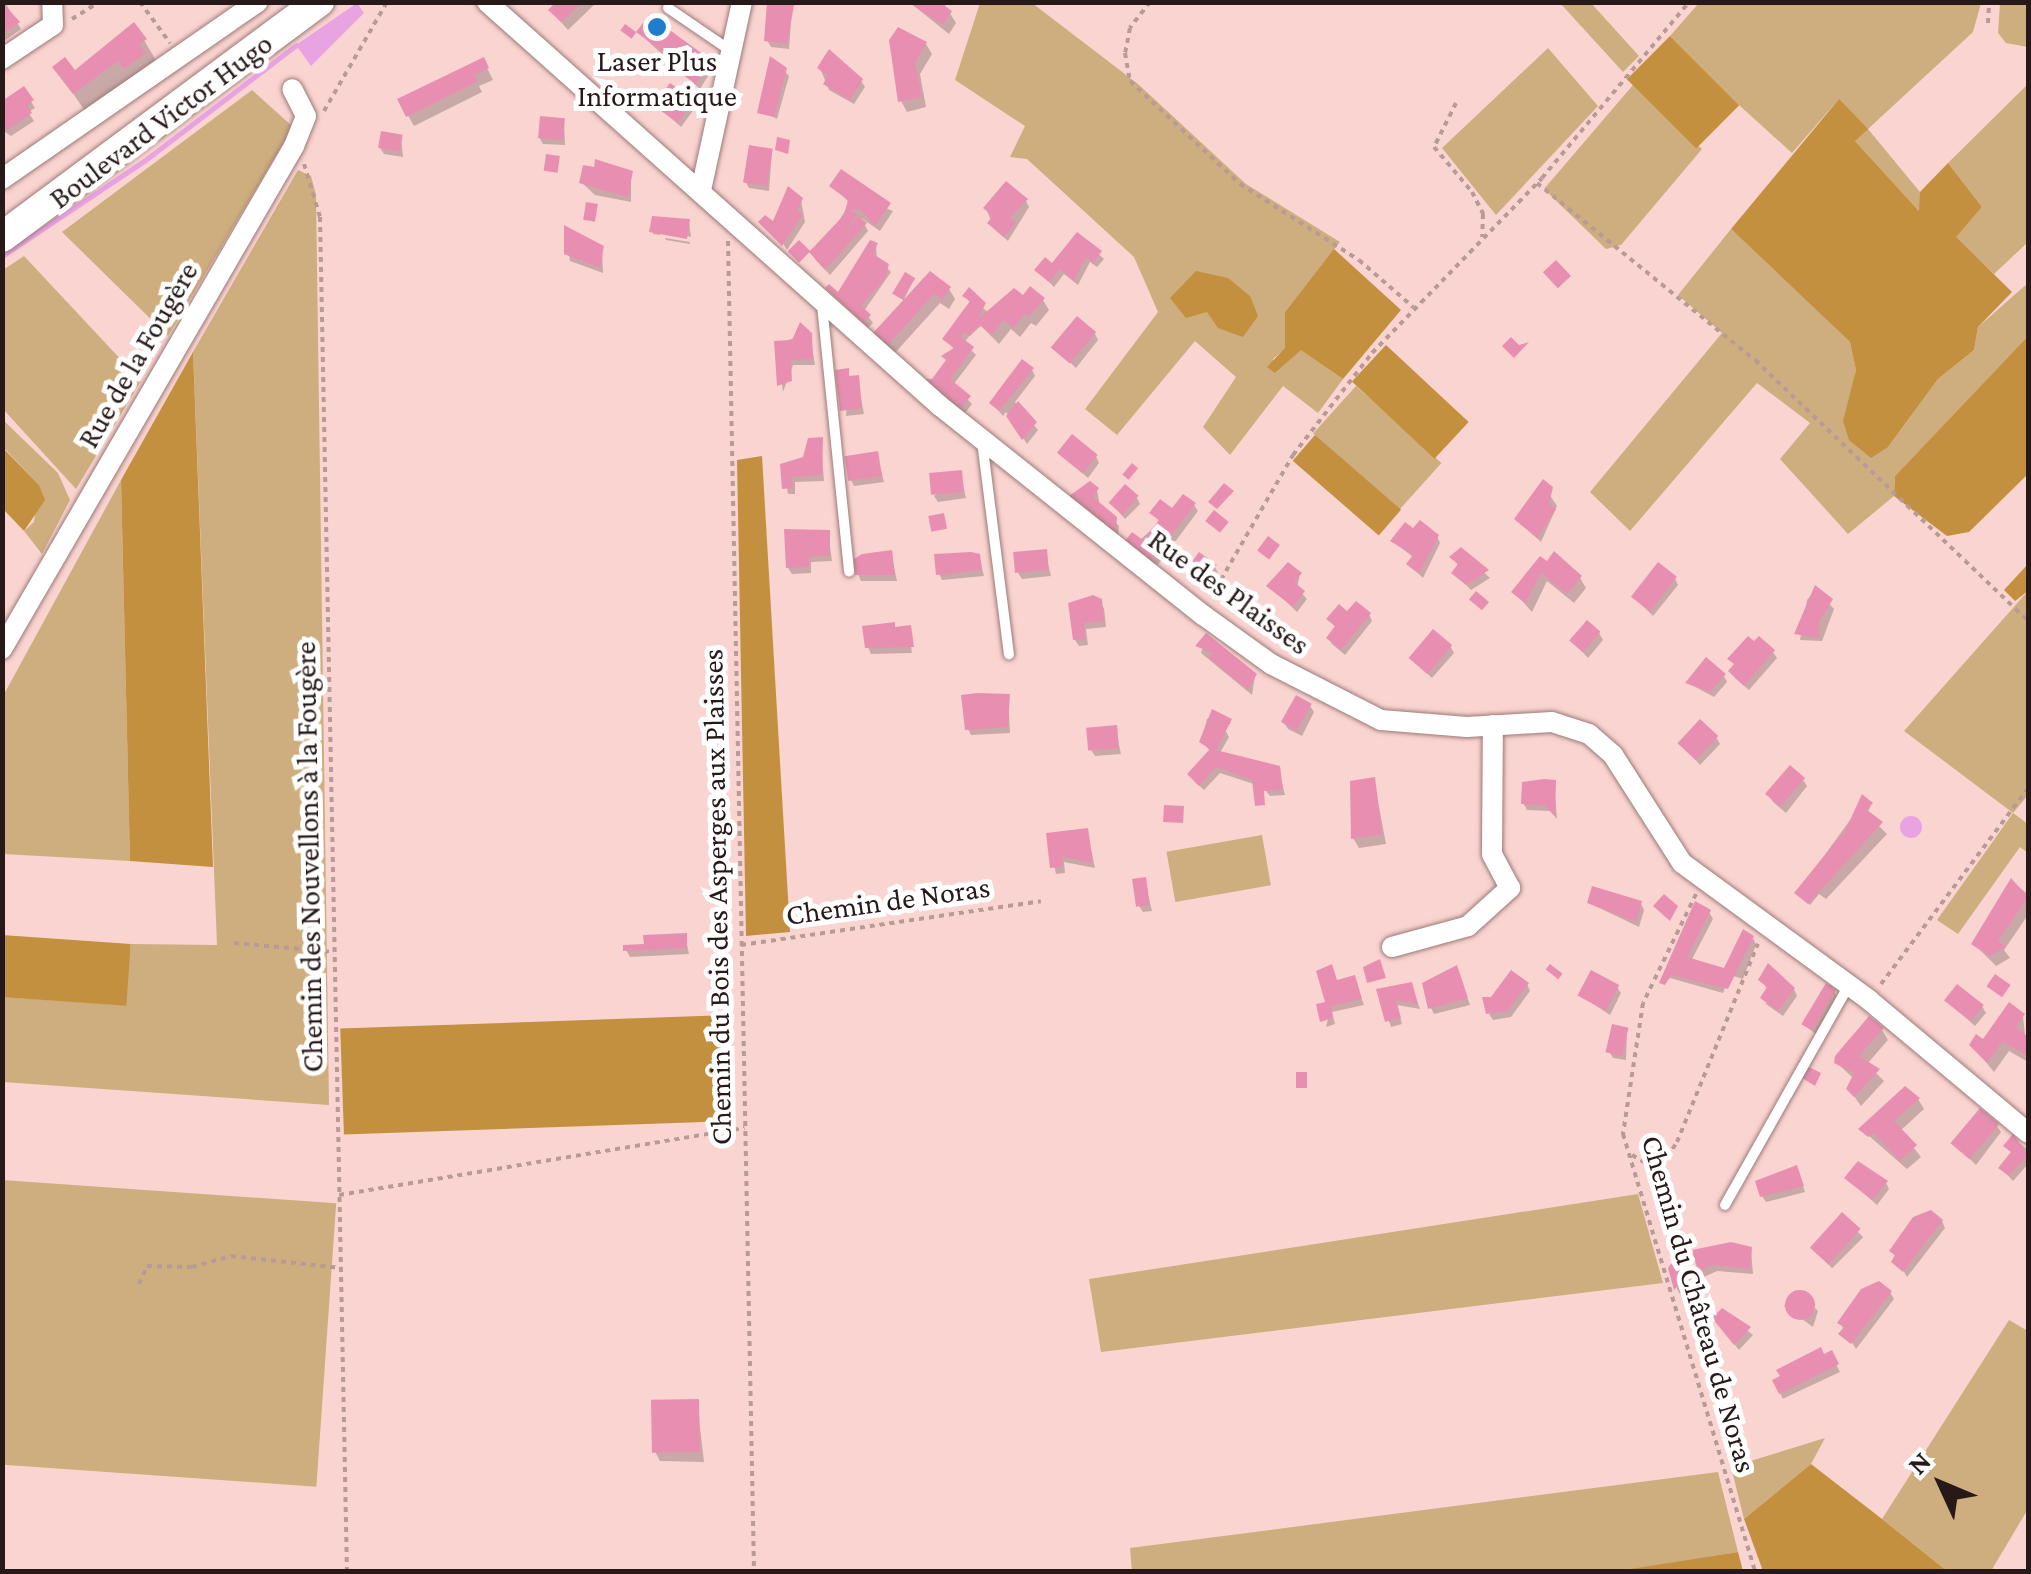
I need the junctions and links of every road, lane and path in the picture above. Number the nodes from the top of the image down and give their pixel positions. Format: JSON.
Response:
{"nodes":[{"id":1,"x":98,"y":2,"type":"edge"},
{"id":2,"x":140,"y":2,"type":"edge"},
{"id":3,"x":258,"y":2,"type":"edge"},
{"id":4,"x":319,"y":2,"type":"edge"},
{"id":5,"x":488,"y":2,"type":"edge"},
{"id":6,"x":742,"y":2,"type":"edge"},
{"id":7,"x":1150,"y":2,"type":"edge"},
{"id":8,"x":1690,"y":2,"type":"edge"},
{"id":9,"x":1989,"y":2,"type":"edge"},
{"id":10,"x":668,"y":8,"type":"dead end"},
{"id":11,"x":53,"y":9,"type":"edge"},
{"id":12,"x":1988,"y":22,"type":"dead end"},
{"id":13,"x":176,"y":52,"type":"dead end"},
{"id":14,"x":736,"y":55,"type":"junction"},
{"id":15,"x":2,"y":60,"type":"edge"},
{"id":16,"x":292,"y":89,"type":"dead end"},
{"id":17,"x":1456,"y":102,"type":"dead end"},
{"id":18,"x":294,"y":146,"type":"junction"},
{"id":19,"x":2,"y":179,"type":"edge"},
{"id":20,"x":1536,"y":183,"type":"junction"},
{"id":21,"x":701,"y":190,"type":"junction"},
{"id":22,"x":735,"y":223,"type":"junction"},
{"id":23,"x":2,"y":237,"type":"edge"},
{"id":24,"x":1482,"y":237,"type":"junction"},
{"id":25,"x":822,"y":300,"type":"junction"},
{"id":26,"x":1414,"y":307,"type":"junction"},
{"id":27,"x":982,"y":439,"type":"junction"},
{"id":28,"x":849,"y":572,"type":"dead end"},
{"id":29,"x":1202,"y":614,"type":"junction"},
{"id":30,"x":2028,"y":620,"type":"edge"},
{"id":31,"x":2,"y":648,"type":"edge"},
{"id":32,"x":1009,"y":654,"type":"dead end"},
{"id":33,"x":1494,"y":725,"type":"junction"},
{"id":34,"x":2028,"y":788,"type":"edge"},
{"id":35,"x":1704,"y":882,"type":"junction"},
{"id":36,"x":1041,"y":901,"type":"dead end"},
{"id":37,"x":1766,"y":925,"type":"junction"},
{"id":38,"x":234,"y":943,"type":"dead end"},
{"id":39,"x":741,"y":945,"type":"junction"},
{"id":40,"x":1392,"y":946,"type":"dead end"},
{"id":41,"x":334,"y":952,"type":"junction"},
{"id":42,"x":1849,"y":984,"type":"junction"},
{"id":43,"x":1869,"y":1000,"type":"junction"},
{"id":44,"x":745,"y":1128,"type":"junction"},
{"id":45,"x":2028,"y":1133,"type":"edge"},
{"id":46,"x":1629,"y":1154,"type":"junction"},
{"id":47,"x":339,"y":1195,"type":"junction"},
{"id":48,"x":1725,"y":1205,"type":"dead end"},
{"id":49,"x":341,"y":1268,"type":"junction"},
{"id":50,"x":139,"y":1284,"type":"dead end"},
{"id":51,"x":347,"y":1572,"type":"edge"},
{"id":52,"x":754,"y":1572,"type":"edge"},
{"id":53,"x":1755,"y":1572,"type":"edge"}],
"edges":[{"from":1,"to":11,"type":"path"},
{"from":2,"to":13,"type":"path"},
{"from":3,"to":19,"type":"street"},
{"from":4,"to":23,"type":"main road","name":"Boulevard Victor Hugo"},
{"from":5,"to":21,"type":"street","name":"Rue des Plaisses"},
{"from":6,"to":14,"type":"street"},
{"from":7,"to":26,"type":"path"},
{"from":8,"to":20,"type":"path"},
{"from":9,"to":12,"type":"path"},
{"from":10,"to":14,"type":"lane"},
{"from":11,"to":15,"type":"street"},
{"from":14,"to":21,"type":"street"},
{"from":16,"to":18,"type":"street","name":"Rue de la Fougère"},
{"from":17,"to":24,"type":"path"},
{"from":18,"to":31,"type":"street","name":"Rue de la Fougère"},
{"from":18,"to":41,"type":"path","name":"Chemin des Nouvellons à la Fougère"},
{"from":20,"to":24,"type":"path"},
{"from":20,"to":30,"type":"path"},
{"from":21,"to":22,"type":"street","name":"Rue des Plaisses"},
{"from":22,"to":25,"type":"street","name":"Rue des Plaisses"},
{"from":22,"to":39,"type":"path","name":"Chemin du Bois des Asperges aux Plaisses"},
{"from":24,"to":26,"type":"path"},
{"from":25,"to":27,"type":"street","name":"Rue des Plaisses"},
{"from":25,"to":28,"type":"lane"},
{"from":26,"to":29,"type":"path"},
{"from":27,"to":29,"type":"street","name":"Rue des Plaisses"},
{"from":27,"to":32,"type":"lane"},
{"from":29,"to":33,"type":"street","name":"Rue des Plaisses"},
{"from":33,"to":35,"type":"street","name":"Rue des Plaisses"},
{"from":33,"to":40,"type":"street"},
{"from":34,"to":43,"type":"path"},
{"from":35,"to":37,"type":"street","name":"Rue des Plaisses"},
{"from":35,"to":46,"type":"path","name":"Chemin du Château de Noras"},
{"from":36,"to":39,"type":"path","name":"Chemin de Noras"},
{"from":37,"to":42,"type":"street","name":"Rue des Plaisses"},
{"from":37,"to":46,"type":"path"},
{"from":38,"to":41,"type":"path"},
{"from":39,"to":44,"type":"path","name":"Chemin du Bois des Asperges aux Plaisses"},
{"from":41,"to":47,"type":"path","name":"Chemin des Nouvellons à la Fougère"},
{"from":42,"to":43,"type":"street","name":"Rue des Plaisses"},
{"from":42,"to":48,"type":"lane"},
{"from":43,"to":45,"type":"street","name":"Rue des Plaisses"},
{"from":44,"to":47,"type":"path"},
{"from":44,"to":52,"type":"path","name":"Chemin du Bois des Asperges aux Plaisses"},
{"from":46,"to":53,"type":"path","name":"Chemin du Château de Noras"},
{"from":47,"to":49,"type":"path","name":"Chemin des Nouvellons à la Fougère"},
{"from":49,"to":50,"type":"path"},
{"from":49,"to":51,"type":"path","name":"Chemin des Nouvellons à la Fougère"}]}
